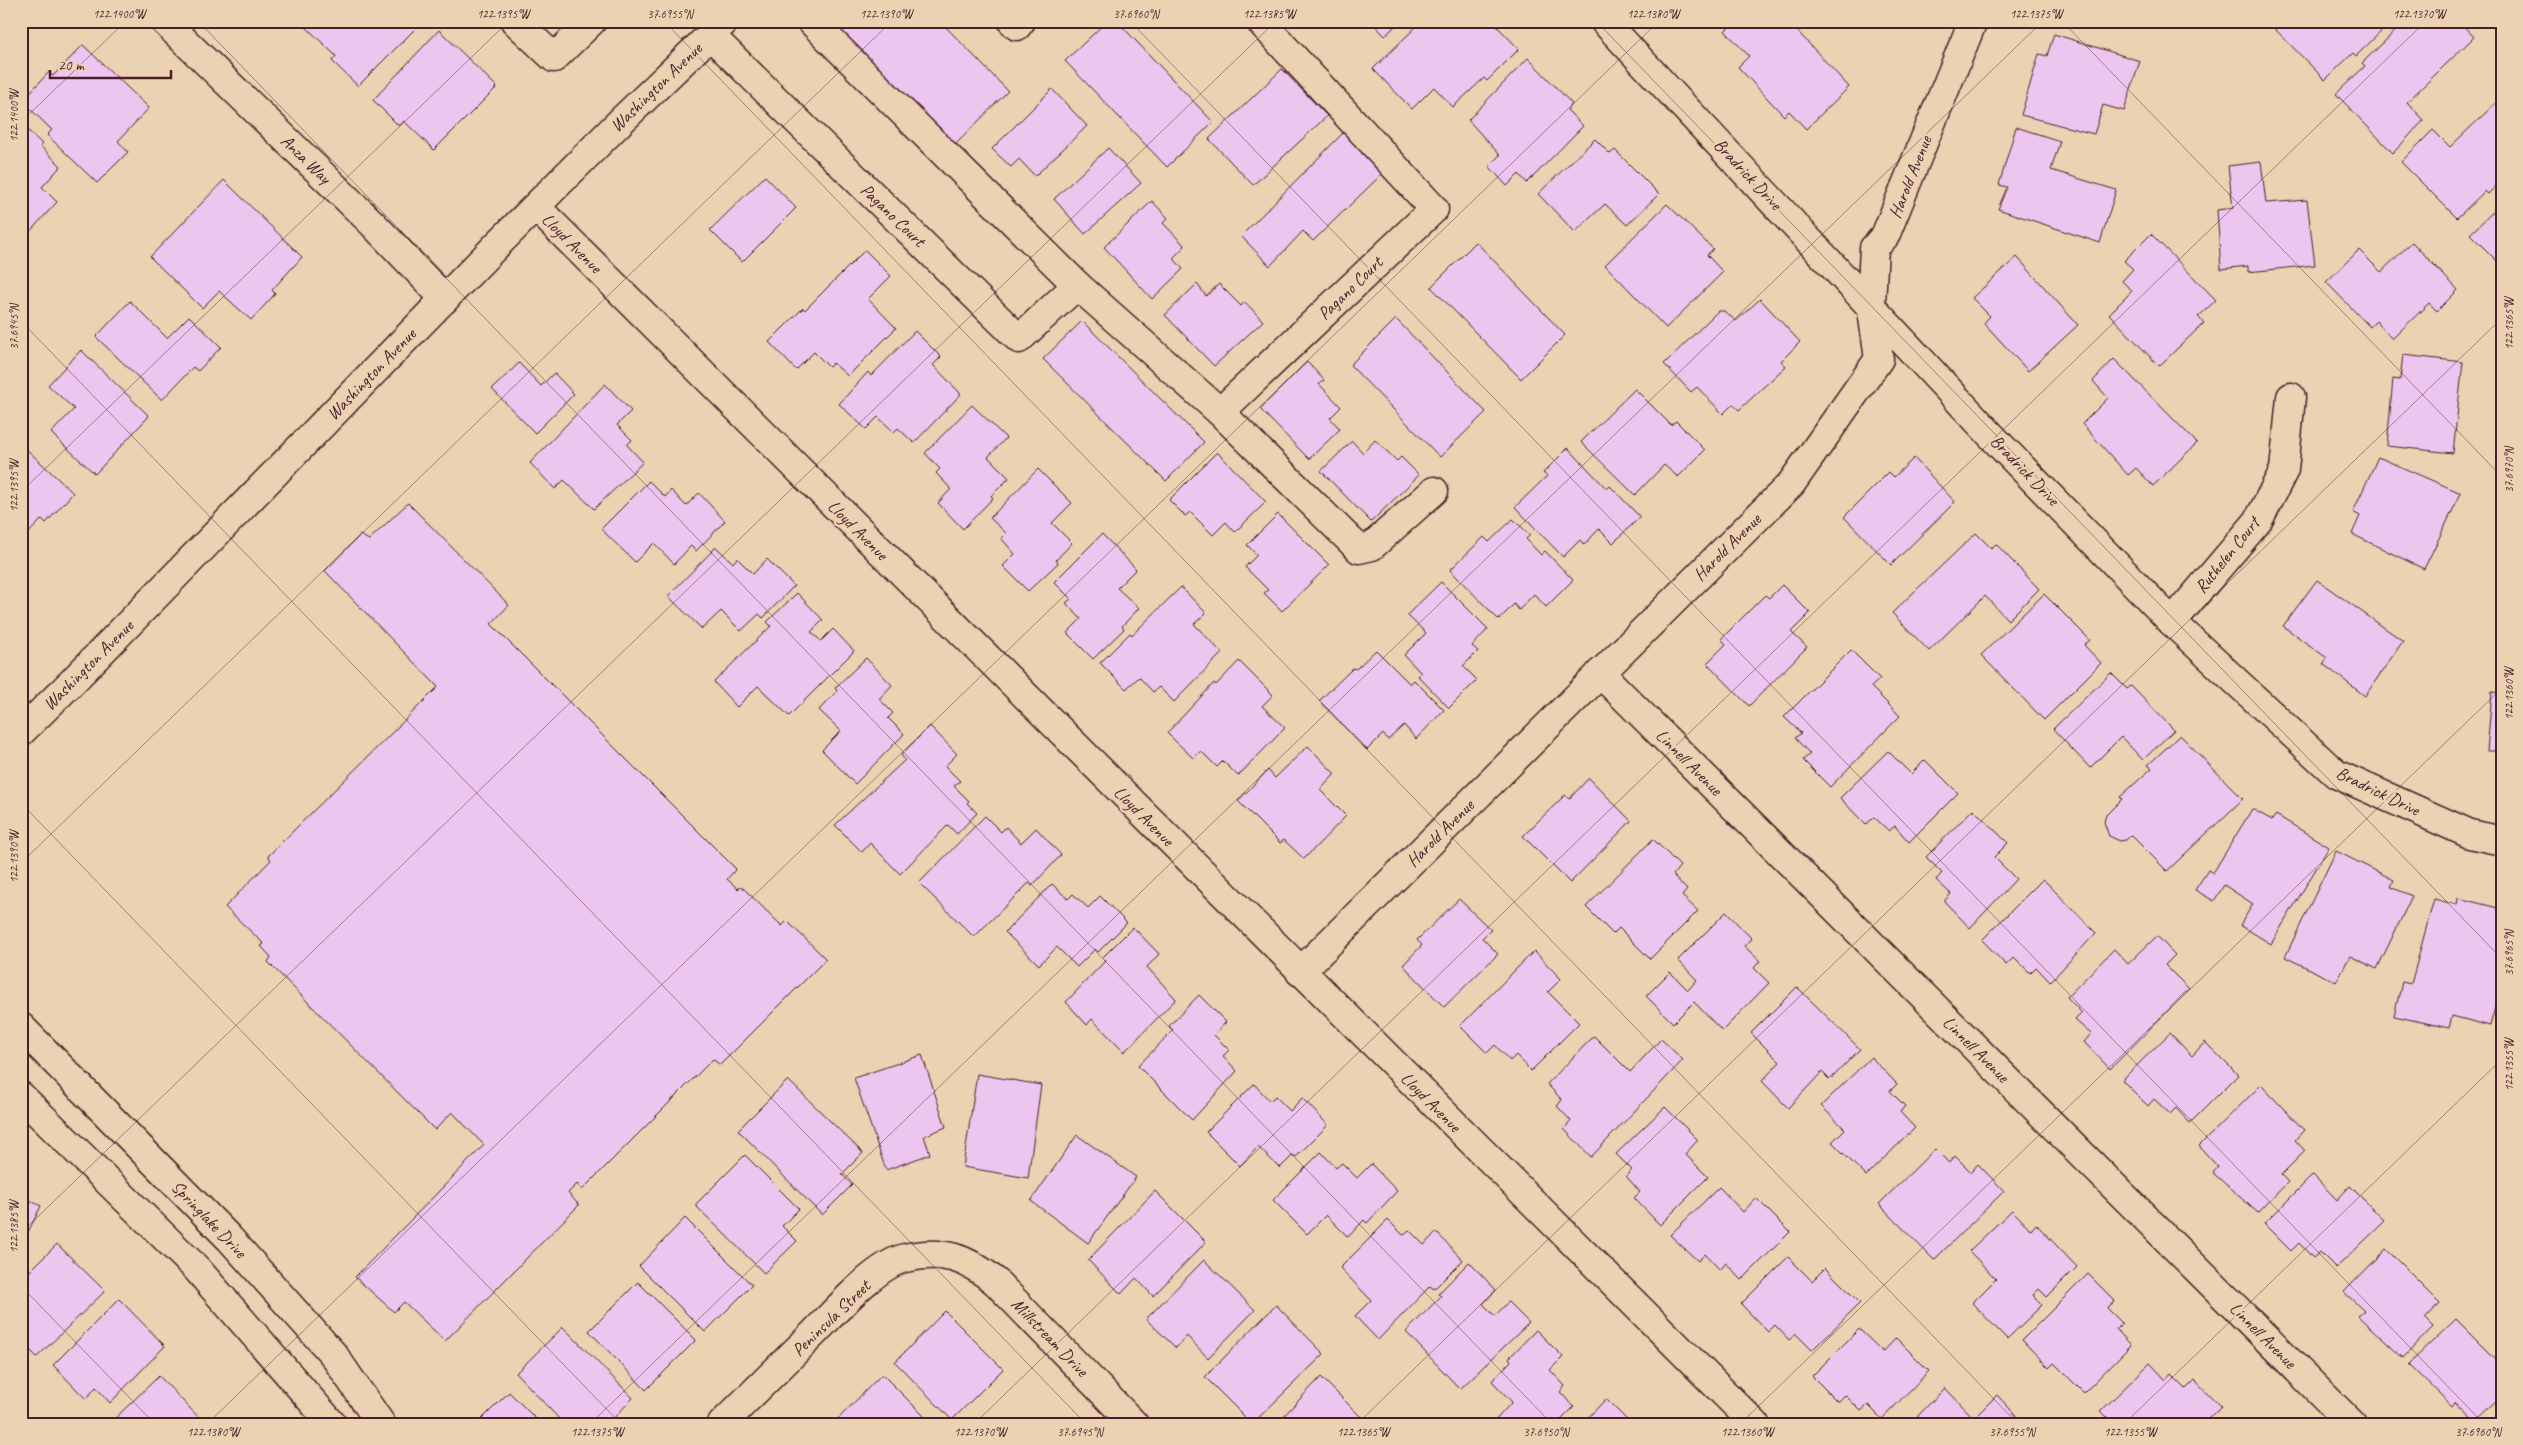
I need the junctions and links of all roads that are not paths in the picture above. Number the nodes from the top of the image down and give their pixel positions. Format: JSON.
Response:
{"nodes":[{"id":1,"x":164,"y":21,"type":"edge"},
{"id":2,"x":515,"y":21,"type":"edge"},
{"id":3,"x":592,"y":21,"type":"edge"},
{"id":4,"x":811,"y":21,"type":"edge"},
{"id":5,"x":1012,"y":21,"type":"edge"},
{"id":6,"x":1021,"y":21,"type":"edge"},
{"id":7,"x":1260,"y":21,"type":"edge"},
{"id":8,"x":1604,"y":21,"type":"edge"},
{"id":9,"x":1973,"y":21,"type":"edge"},
{"id":10,"x":717,"y":28,"type":"edge"},
{"id":11,"x":536,"y":207,"type":"junction"},
{"id":12,"x":1077,"y":285,"type":"junction"},
{"id":13,"x":445,"y":299,"type":"junction"},
{"id":14,"x":1871,"y":304,"type":"junction"},
{"id":15,"x":2291,"y":397,"type":"dead end"},
{"id":16,"x":1220,"y":412,"type":"junction"},
{"id":17,"x":1434,"y":490,"type":"dead end"},
{"id":18,"x":2172,"y":622,"type":"junction"},
{"id":19,"x":1600,"y":673,"type":"junction"},
{"id":20,"x":21,"y":732,"type":"edge"},
{"id":21,"x":2502,"y":841,"type":"edge"},
{"id":22,"x":1300,"y":972,"type":"junction"},
{"id":23,"x":21,"y":1027,"type":"edge"},
{"id":24,"x":21,"y":1096,"type":"edge"},
{"id":25,"x":960,"y":1258,"type":"joint"},
{"id":26,"x":332,"y":1424,"type":"edge"},
{"id":27,"x":381,"y":1424,"type":"edge"},
{"id":28,"x":722,"y":1424,"type":"edge"},
{"id":29,"x":1134,"y":1424,"type":"edge"},
{"id":30,"x":1755,"y":1424,"type":"edge"},
{"id":31,"x":2352,"y":1424,"type":"edge"}],
"edges":[{"from":1,"to":13,"type":"street","name":"Anza Way"},
{"from":2,"to":3,"type":"street"},
{"from":4,"to":12,"type":"street"},
{"from":5,"to":6,"type":"street"},
{"from":7,"to":16,"type":"street","name":"Pagano Court"},
{"from":8,"to":14,"type":"street","name":"Bradrick Drive"},
{"from":9,"to":14,"type":"street","name":"Harold Avenue"},
{"from":10,"to":11,"type":"street","name":"Washington Avenue"},
{"from":10,"to":12,"type":"street","name":"Pagano Court"},
{"from":11,"to":13,"type":"street","name":"Washington Avenue"},
{"from":11,"to":22,"type":"street","name":"Lloyd Avenue"},
{"from":12,"to":16,"type":"street"},
{"from":13,"to":20,"type":"street","name":"Washington Avenue"},
{"from":14,"to":18,"type":"street","name":"Bradrick Drive"},
{"from":14,"to":19,"type":"street","name":"Harold Avenue"},
{"from":15,"to":18,"type":"street","name":"Ruthelen Court"},
{"from":16,"to":17,"type":"street"},
{"from":18,"to":21,"type":"street","name":"Bradrick Drive"},
{"from":19,"to":22,"type":"street","name":"Harold Avenue"},
{"from":19,"to":31,"type":"street","name":"Linnell Avenue"},
{"from":22,"to":30,"type":"street","name":"Lloyd Avenue"},
{"from":23,"to":27,"type":"street","name":"Springlake Drive"},
{"from":24,"to":26,"type":"street"},
{"from":25,"to":28,"type":"street","name":"Peninsula Street"},
{"from":25,"to":29,"type":"street","name":"Millstream Drive"}]}
